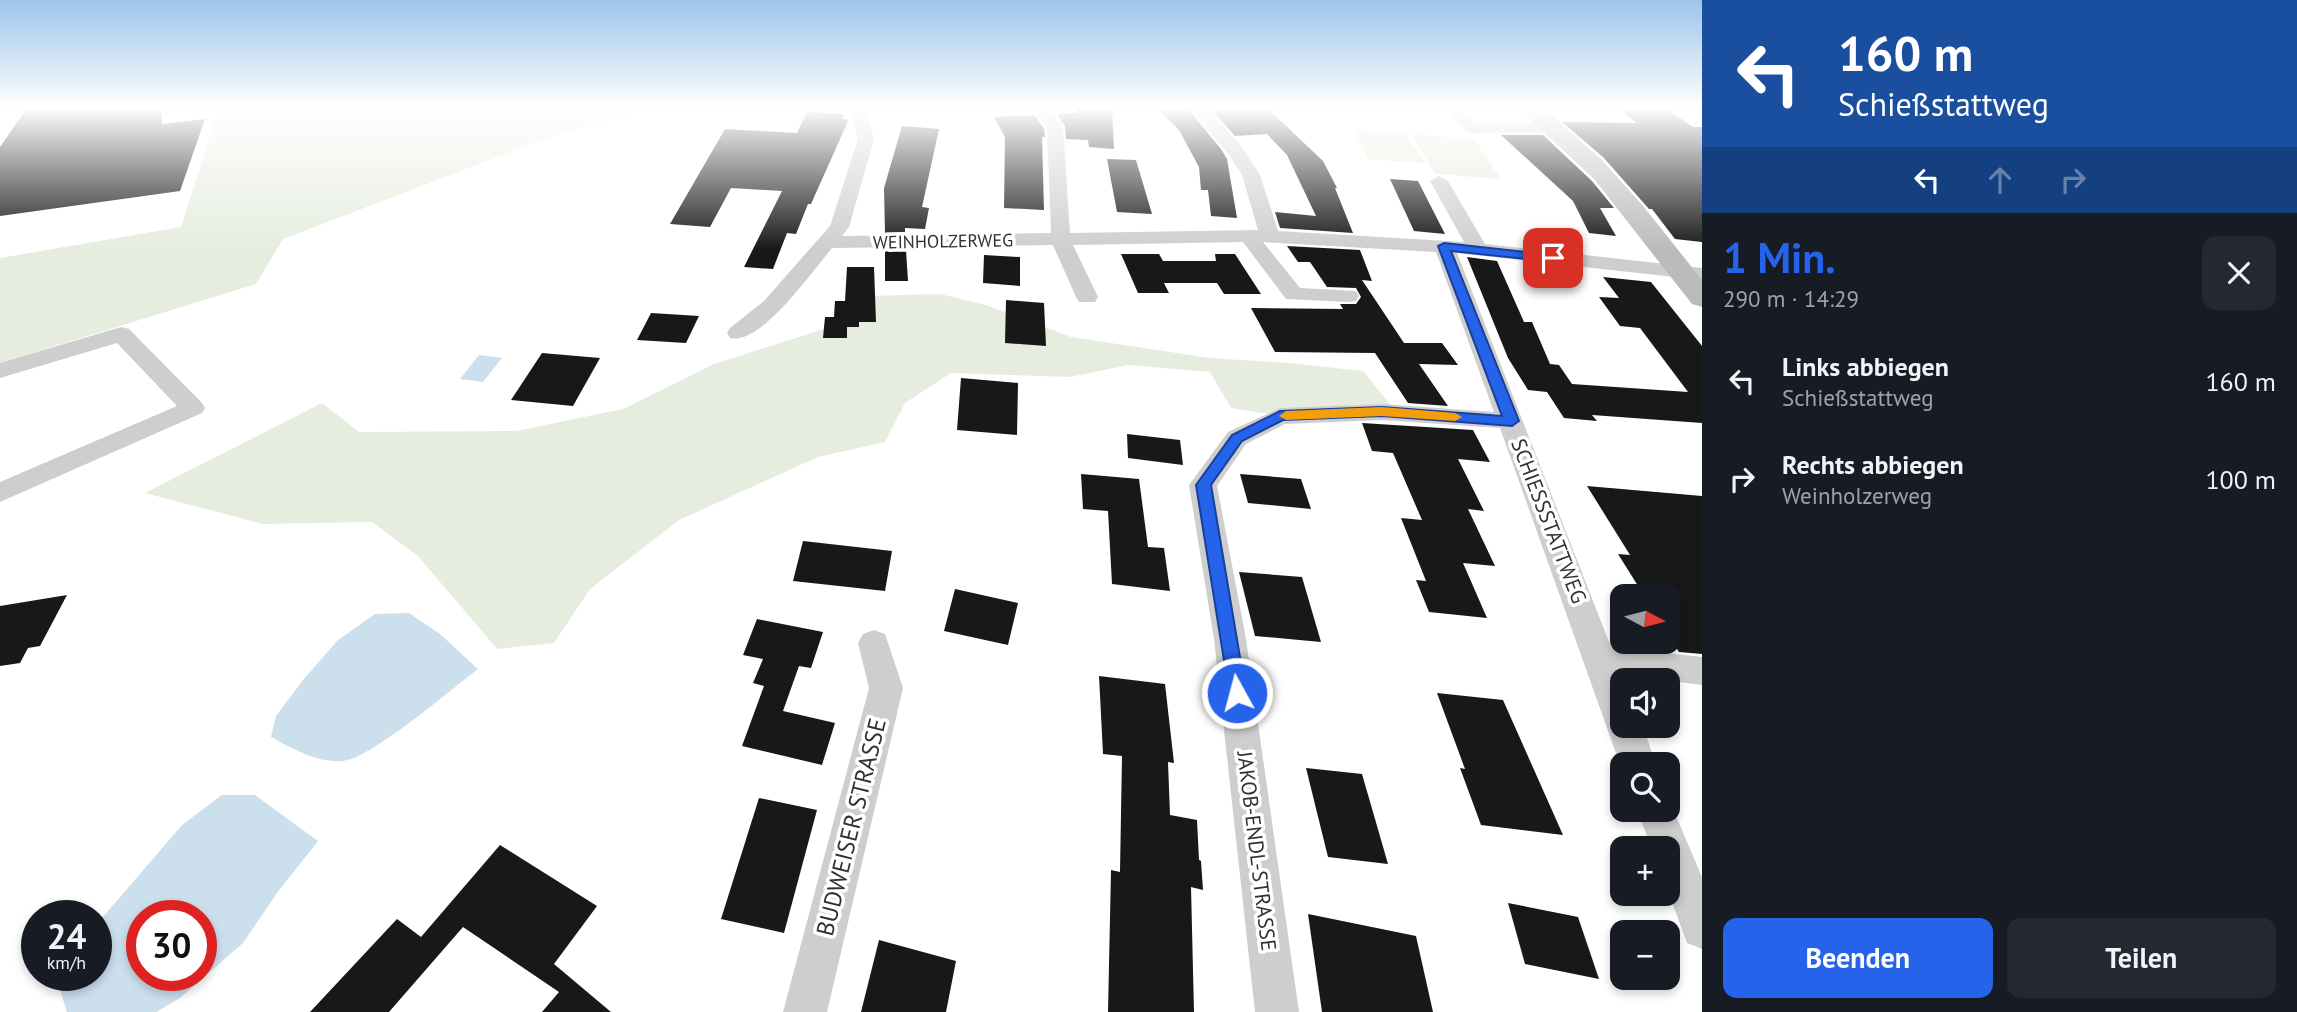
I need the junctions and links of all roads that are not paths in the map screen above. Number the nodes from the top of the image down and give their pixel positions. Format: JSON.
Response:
{"nodes":[{"id":1,"x":861,"y":155,"type":"edge"},
{"id":2,"x":1056,"y":155,"type":"edge"},
{"id":3,"x":1238,"y":155,"type":"edge"},
{"id":4,"x":1583,"y":155,"type":"edge"},
{"id":5,"x":1439,"y":181,"type":"dead end"},
{"id":6,"x":1260,"y":237,"type":"junction"},
{"id":7,"x":1061,"y":240,"type":"junction"},
{"id":8,"x":826,"y":242,"type":"junction"},
{"id":9,"x":1444,"y":246,"type":"junction"},
{"id":10,"x":1478,"y":250,"type":"junction"},
{"id":11,"x":1690,"y":273,"type":"edge"},
{"id":12,"x":1348,"y":296,"type":"dead end"},
{"id":13,"x":1087,"y":298,"type":"dead end"},
{"id":14,"x":1702,"y":298,"type":"edge"},
{"id":15,"x":738,"y":333,"type":"dead end"},
{"id":16,"x":0,"y":371,"type":"edge"},
{"id":17,"x":1512,"y":421,"type":"junction"},
{"id":18,"x":0,"y":494,"type":"edge"},
{"id":19,"x":874,"y":643,"type":"dead end"},
{"id":20,"x":1601,"y":659,"type":"junction"},
{"id":21,"x":1702,"y":671,"type":"edge"},
{"id":22,"x":1610,"y":685,"type":"edge"},
{"id":23,"x":1661,"y":822,"type":"edge"},
{"id":24,"x":1702,"y":928,"type":"edge"},
{"id":25,"x":805,"y":1012,"type":"edge"},
{"id":26,"x":1277,"y":1012,"type":"edge"}],
"edges":[{"from":1,"to":8,"type":"street"},
{"from":2,"to":7,"type":"street"},
{"from":3,"to":6,"type":"street"},
{"from":4,"to":11,"type":"street"},
{"from":5,"to":10,"type":"street"},
{"from":6,"to":7,"type":"street","name":"WEINHOLZERWEG"},
{"from":6,"to":9,"type":"street","name":"WEINHOLZERWEG"},
{"from":6,"to":12,"type":"street"},
{"from":7,"to":8,"type":"street","name":"WEINHOLZERWEG"},
{"from":7,"to":13,"type":"street"},
{"from":8,"to":15,"type":"street"},
{"from":9,"to":10,"type":"street","name":"WEINHOLZERWEG"},
{"from":9,"to":17,"type":"street","name":"SCHIESSSTATTWEG"},
{"from":10,"to":11,"type":"street","name":"WEINHOLZERWEG"},
{"from":11,"to":14,"type":"street"},
{"from":16,"to":18,"type":"street"},
{"from":17,"to":20,"type":"street","name":"SCHIESSSTATTWEG"},
{"from":17,"to":26,"type":"street","name":"JAKOB-ENDL-STRASSE"},
{"from":19,"to":25,"type":"street","name":"BUDWEISER STRASSE"},
{"from":20,"to":21,"type":"street"},
{"from":20,"to":22,"type":"street","name":"SCHIESSSTATTWEG"},
{"from":23,"to":24,"type":"street"}]}
